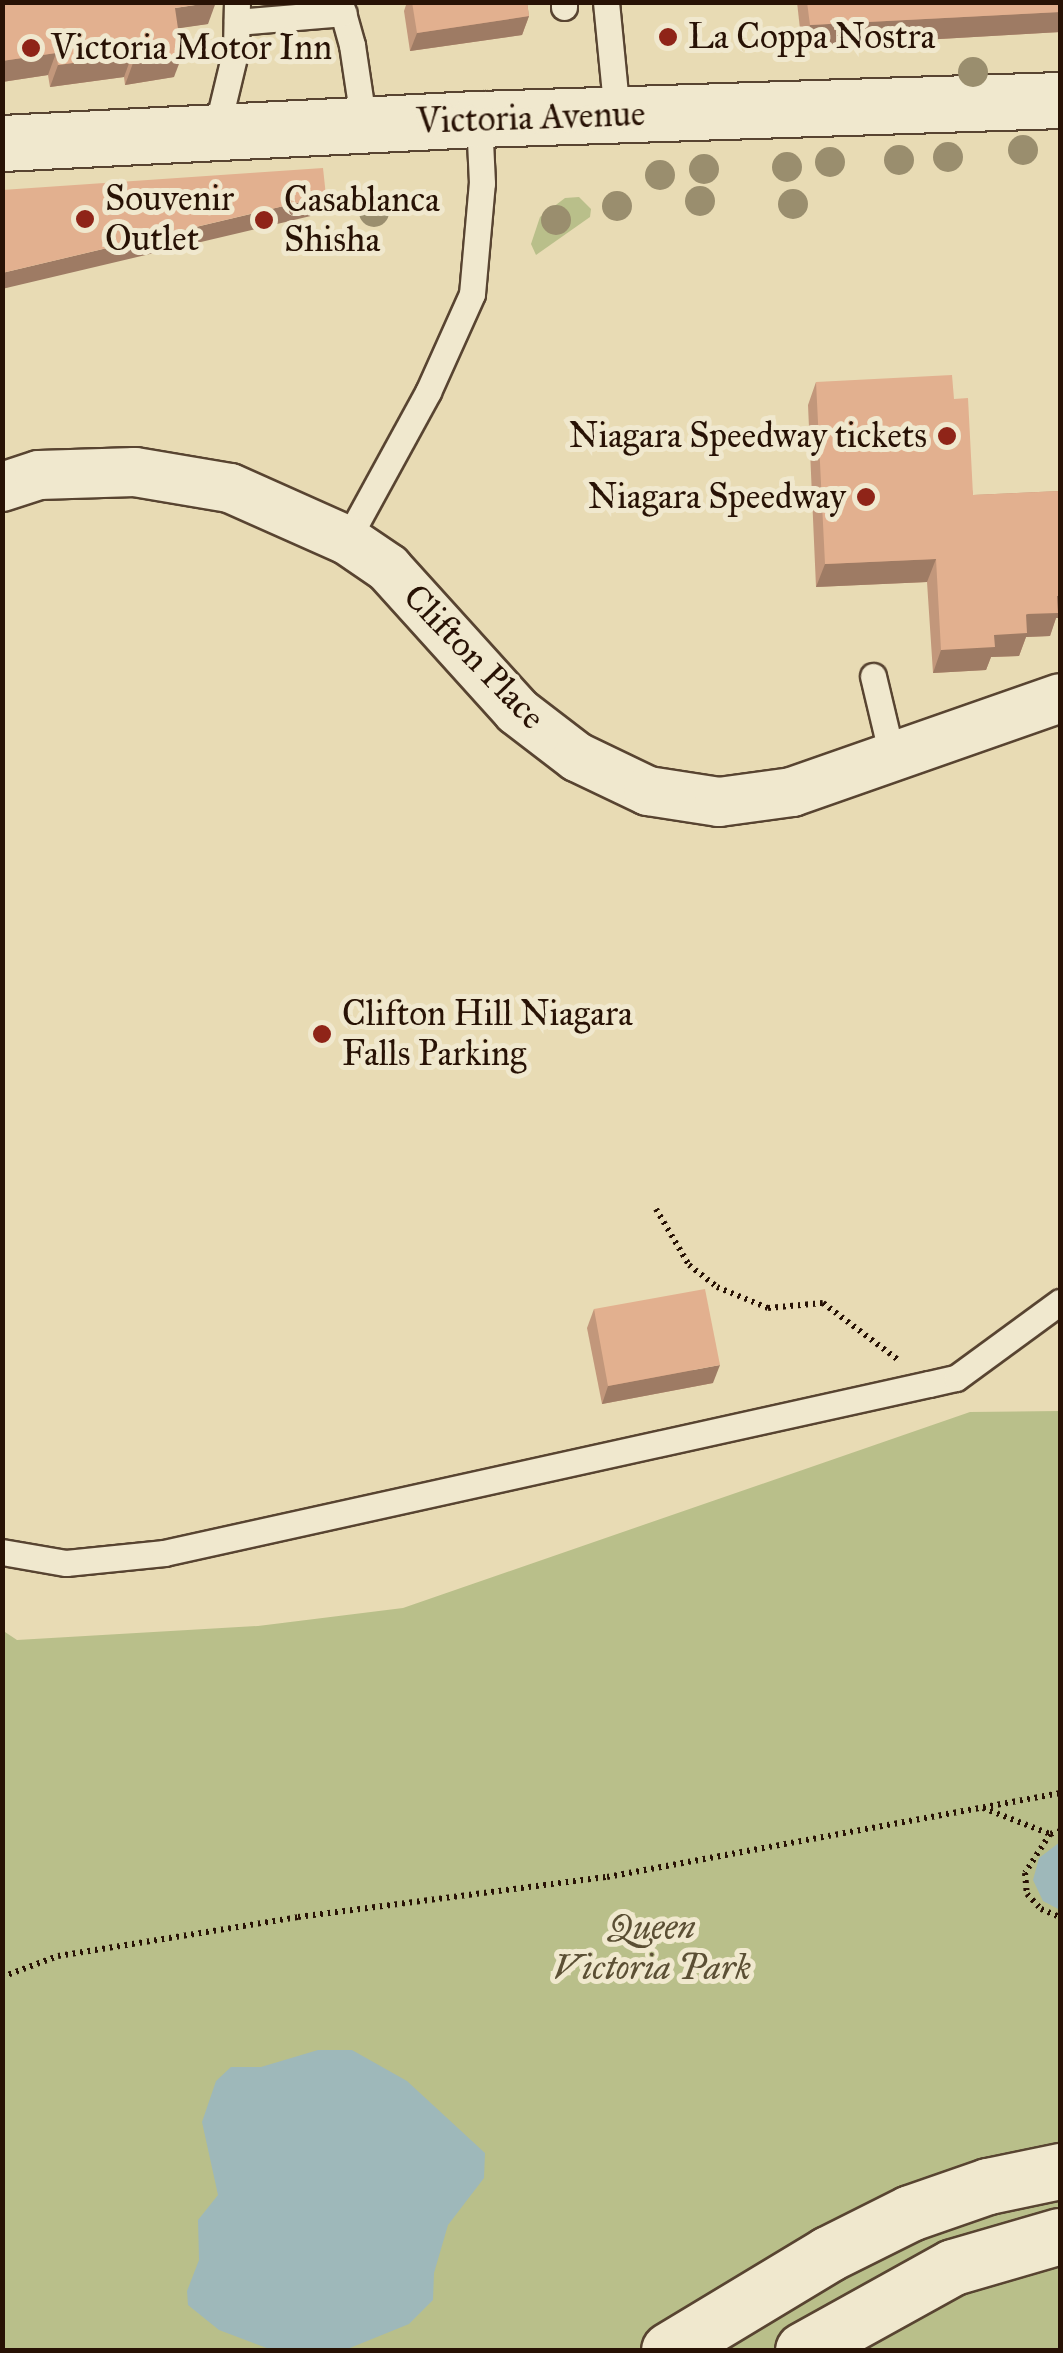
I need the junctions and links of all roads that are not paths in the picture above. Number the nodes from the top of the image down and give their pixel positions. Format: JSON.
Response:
{"nodes":[{"id":1,"x":606,"y":2,"type":"edge"},
{"id":2,"x":342,"y":8,"type":"edge"},
{"id":3,"x":237,"y":12,"type":"edge"},
{"id":4,"x":1060,"y":100,"type":"edge"},
{"id":5,"x":617,"y":114,"type":"junction"},
{"id":6,"x":480,"y":119,"type":"junction"},
{"id":7,"x":364,"y":125,"type":"junction"},
{"id":8,"x":216,"y":132,"type":"junction"},
{"id":9,"x":2,"y":143,"type":"edge"},
{"id":10,"x":2,"y":487,"type":"edge"},
{"id":11,"x":347,"y":540,"type":"junction"},
{"id":12,"x":873,"y":676,"type":"dead end"},
{"id":13,"x":1060,"y":698,"type":"edge"},
{"id":14,"x":893,"y":760,"type":"junction"},
{"id":15,"x":1060,"y":1302,"type":"edge"},
{"id":16,"x":2,"y":1552,"type":"edge"},
{"id":17,"x":1060,"y":2150,"type":"edge"},
{"id":18,"x":1060,"y":2171,"type":"edge"},
{"id":19,"x":936,"y":2202,"type":"junction"},
{"id":20,"x":1060,"y":2236,"type":"edge"},
{"id":21,"x":669,"y":2350,"type":"edge"},
{"id":22,"x":803,"y":2350,"type":"edge"}],
"edges":[{"from":1,"to":5,"type":"lane"},
{"from":2,"to":3,"type":"lane"},
{"from":2,"to":7,"type":"lane"},
{"from":3,"to":8,"type":"lane"},
{"from":4,"to":5,"type":"main road","name":"Victoria Avenue"},
{"from":5,"to":6,"type":"main road","name":"Victoria Avenue"},
{"from":6,"to":7,"type":"main road","name":"Victoria Avenue"},
{"from":6,"to":11,"type":"lane"},
{"from":7,"to":8,"type":"main road","name":"Victoria Avenue"},
{"from":8,"to":9,"type":"main road","name":"Victoria Avenue"},
{"from":10,"to":11,"type":"street","name":"Clifton Place"},
{"from":11,"to":14,"type":"street","name":"Clifton Place"},
{"from":12,"to":14,"type":"lane"},
{"from":13,"to":14,"type":"street","name":"Clifton Place"},
{"from":15,"to":16,"type":"lane"},
{"from":17,"to":19,"type":"main road"},
{"from":18,"to":19,"type":"main road"},
{"from":19,"to":21,"type":"main road"},
{"from":20,"to":22,"type":"main road"}]}
